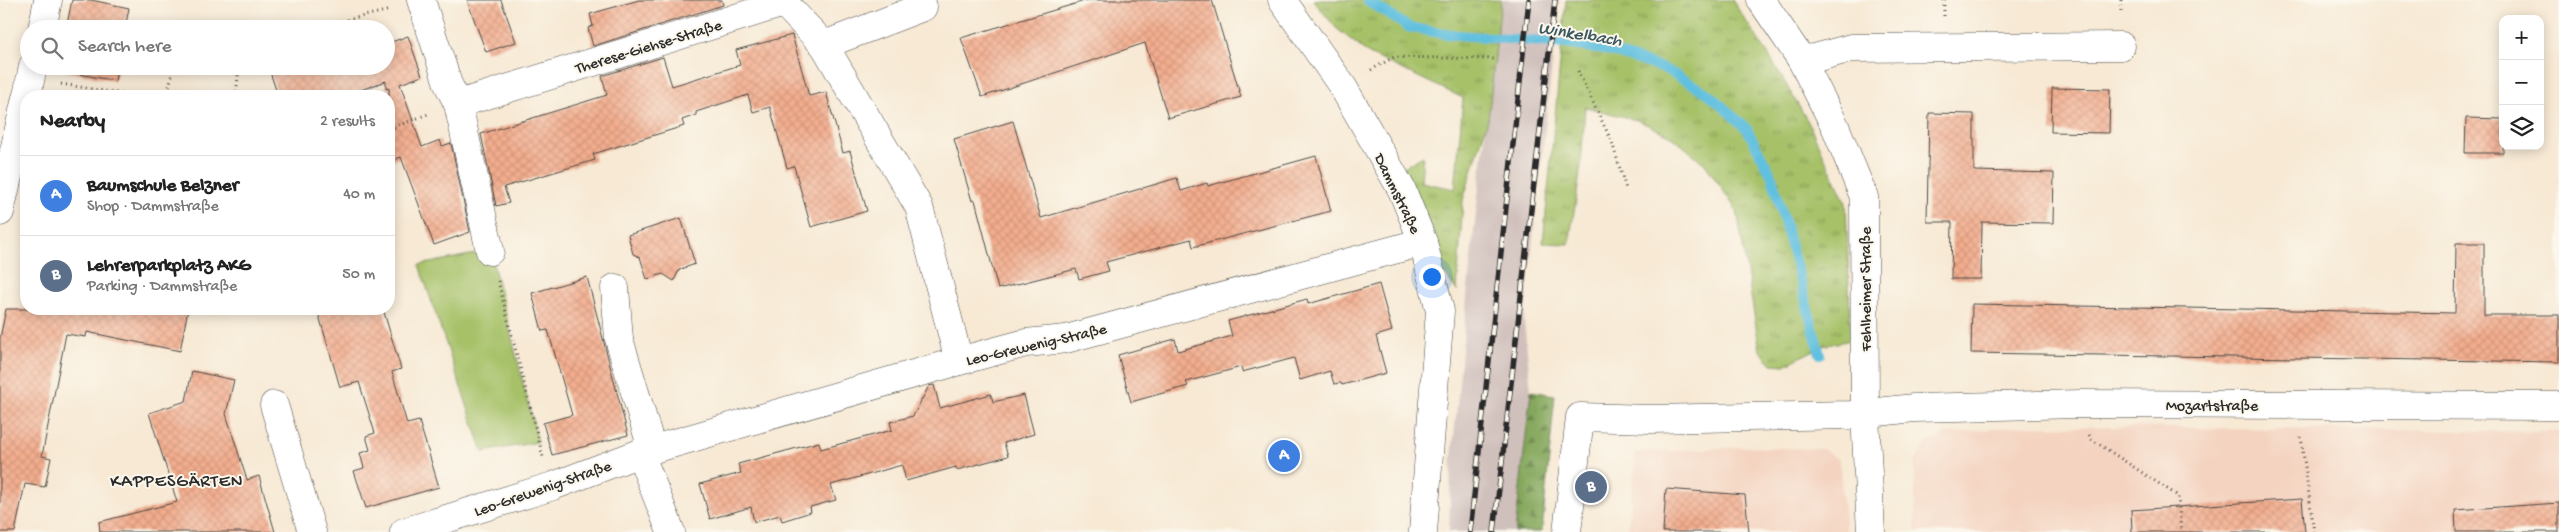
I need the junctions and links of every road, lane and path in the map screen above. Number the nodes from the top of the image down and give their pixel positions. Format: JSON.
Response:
{"nodes":[{"id":1,"x":48,"y":0,"type":"edge"},
{"id":2,"x":921,"y":0,"type":"edge"},
{"id":3,"x":1282,"y":0,"type":"edge"},
{"id":4,"x":1761,"y":0,"type":"edge"},
{"id":5,"x":422,"y":1,"type":"edge"},
{"id":6,"x":44,"y":20,"type":"edge"},
{"id":7,"x":345,"y":20,"type":"edge"},
{"id":8,"x":824,"y":45,"type":"junction"},
{"id":9,"x":2121,"y":46,"type":"dead end"},
{"id":10,"x":1394,"y":56,"type":"dead end"},
{"id":11,"x":1496,"y":59,"type":"dead end"},
{"id":12,"x":1801,"y":60,"type":"junction"},
{"id":13,"x":1578,"y":71,"type":"dead end"},
{"id":14,"x":172,"y":75,"type":"edge"},
{"id":15,"x":239,"y":75,"type":"edge"},
{"id":16,"x":29,"y":85,"type":"edge"},
{"id":17,"x":78,"y":90,"type":"edge"},
{"id":18,"x":169,"y":90,"type":"edge"},
{"id":19,"x":237,"y":90,"type":"edge"},
{"id":20,"x":458,"y":104,"type":"junction"},
{"id":21,"x":20,"y":124,"type":"edge"},
{"id":22,"x":395,"y":127,"type":"edge"},
{"id":23,"x":1626,"y":189,"type":"dead end"},
{"id":24,"x":0,"y":212,"type":"edge"},
{"id":25,"x":1423,"y":242,"type":"junction"},
{"id":26,"x":490,"y":251,"type":"joint"},
{"id":27,"x":616,"y":288,"type":"dead end"},
{"id":28,"x":960,"y":361,"type":"junction"},
{"id":29,"x":2081,"y":404,"type":"junction"},
{"id":30,"x":2296,"y":404,"type":"junction"},
{"id":31,"x":274,"y":405,"type":"dead end"},
{"id":32,"x":2559,"y":406,"type":"edge"},
{"id":33,"x":1866,"y":415,"type":"junction"},
{"id":34,"x":646,"y":451,"type":"junction"},
{"id":35,"x":553,"y":486,"type":"junction"},
{"id":36,"x":312,"y":532,"type":"edge"},
{"id":37,"x":404,"y":532,"type":"edge"},
{"id":38,"x":671,"y":532,"type":"edge"},
{"id":39,"x":1424,"y":532,"type":"edge"},
{"id":40,"x":1567,"y":532,"type":"edge"},
{"id":41,"x":1871,"y":532,"type":"edge"},
{"id":42,"x":2180,"y":532,"type":"edge"},
{"id":43,"x":2314,"y":532,"type":"edge"}],
"edges":[{"from":1,"to":6,"type":"street"},
{"from":2,"to":8,"type":"street"},
{"from":3,"to":25,"type":"street","name":"Dammstraße"},
{"from":4,"to":12,"type":"street","name":"Fehlheimer Straße"},
{"from":5,"to":7,"type":"path"},
{"from":5,"to":20,"type":"street"},
{"from":8,"to":20,"type":"street","name":"Therese-Giehse-Straße"},
{"from":8,"to":28,"type":"street","name":"Therese-Giehse-Straße"},
{"from":9,"to":12,"type":"street"},
{"from":10,"to":11,"type":"path"},
{"from":12,"to":33,"type":"street","name":"Fehlheimer Straße"},
{"from":13,"to":23,"type":"path"},
{"from":14,"to":18,"type":"path"},
{"from":15,"to":19,"type":"path"},
{"from":16,"to":17,"type":"path"},
{"from":20,"to":22,"type":"path"},
{"from":20,"to":26,"type":"street"},
{"from":21,"to":24,"type":"street"},
{"from":25,"to":28,"type":"street","name":"Leo-Grewenig-Straße"},
{"from":25,"to":39,"type":"street","name":"Dammstraße"},
{"from":26,"to":35,"type":"path"},
{"from":27,"to":34,"type":"street"},
{"from":28,"to":34,"type":"street","name":"Leo-Grewenig-Straße"},
{"from":29,"to":30,"type":"street","name":"Mozartstraße"},
{"from":29,"to":33,"type":"street","name":"Mozartstraße"},
{"from":29,"to":42,"type":"path"},
{"from":30,"to":32,"type":"street","name":"Mozartstraße"},
{"from":30,"to":43,"type":"path"},
{"from":31,"to":36,"type":"street"},
{"from":33,"to":40,"type":"street","name":"Mozartstraße"},
{"from":33,"to":41,"type":"street","name":"Fehlheimer Straße"},
{"from":34,"to":35,"type":"street","name":"Leo-Grewenig-Straße"},
{"from":34,"to":38,"type":"street"},
{"from":35,"to":37,"type":"street","name":"Leo-Grewenig-Straße"}]}
